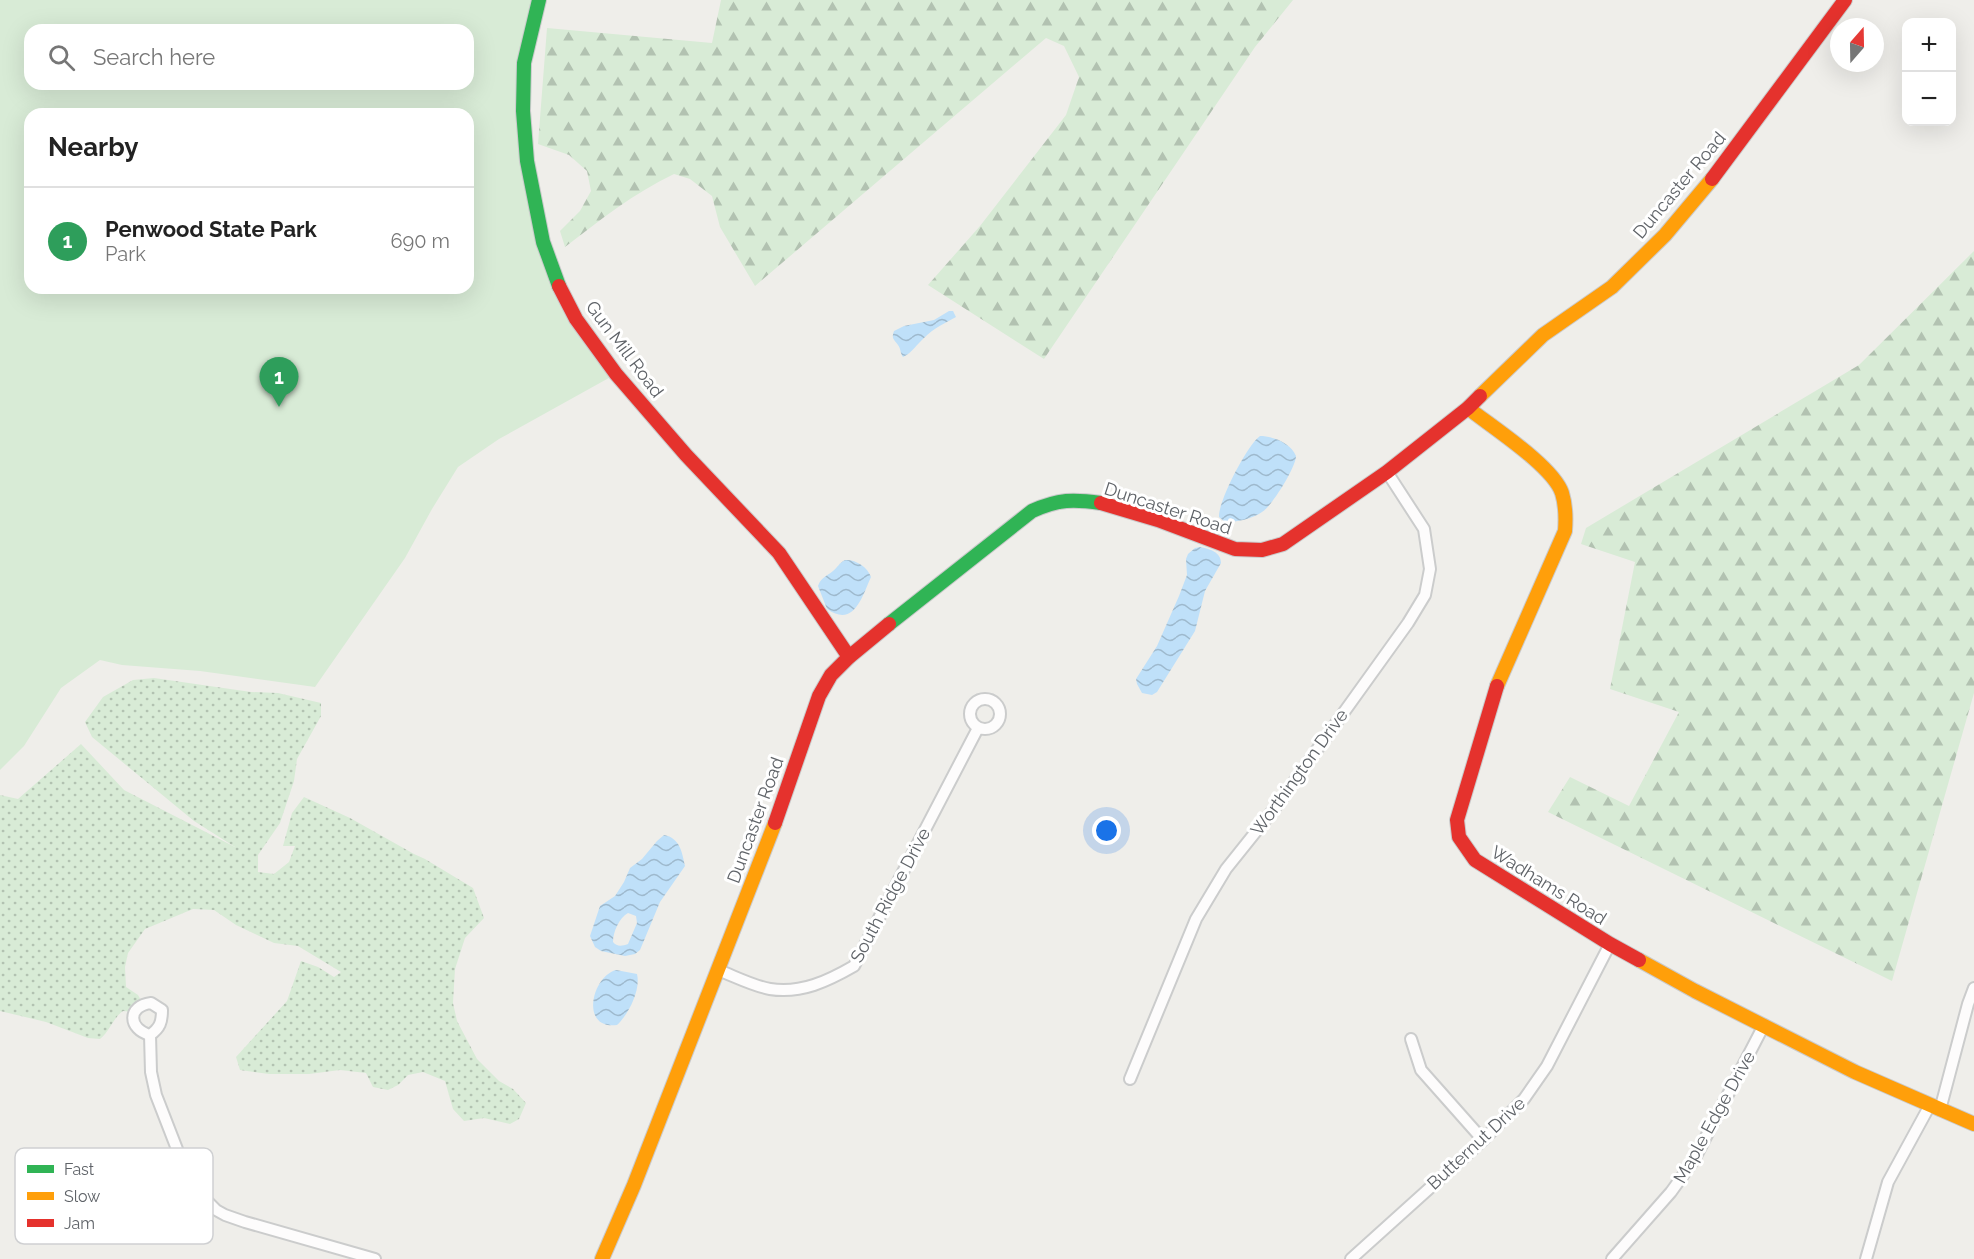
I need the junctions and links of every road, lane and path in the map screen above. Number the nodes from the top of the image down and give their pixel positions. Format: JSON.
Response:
{"nodes":[{"id":1,"x":539,"y":0,"type":"edge"},
{"id":2,"x":1845,"y":0,"type":"edge"},
{"id":3,"x":1468,"y":408,"type":"junction"},
{"id":4,"x":1387,"y":472,"type":"junction"},
{"id":5,"x":849,"y":657,"type":"junction"},
{"id":6,"x":978,"y":728,"type":"dead end"},
{"id":7,"x":1610,"y":944,"type":"junction"},
{"id":8,"x":718,"y":970,"type":"junction"},
{"id":9,"x":1974,"y":988,"type":"edge"},
{"id":10,"x":1764,"y":1025,"type":"junction"},
{"id":11,"x":150,"y":1035,"type":"dead end"},
{"id":12,"x":1411,"y":1039,"type":"dead end"},
{"id":13,"x":1130,"y":1079,"type":"dead end"},
{"id":14,"x":1935,"y":1107,"type":"junction"},
{"id":15,"x":1974,"y":1124,"type":"edge"},
{"id":16,"x":1483,"y":1140,"type":"junction"},
{"id":17,"x":177,"y":1148,"type":"edge"},
{"id":18,"x":213,"y":1205,"type":"edge"},
{"id":19,"x":375,"y":1259,"type":"edge"},
{"id":20,"x":602,"y":1259,"type":"edge"},
{"id":21,"x":1351,"y":1259,"type":"edge"},
{"id":22,"x":1612,"y":1259,"type":"edge"},
{"id":23,"x":1866,"y":1259,"type":"edge"}],
"edges":[{"from":1,"to":5,"type":"street","name":"Gun Mill Road"},
{"from":2,"to":3,"type":"street","name":"Duncaster Road"},
{"from":3,"to":4,"type":"street","name":"Duncaster Road"},
{"from":3,"to":7,"type":"street","name":"Wadhams Road"},
{"from":4,"to":5,"type":"street","name":"Duncaster Road"},
{"from":4,"to":13,"type":"street","name":"Worthington Drive"},
{"from":5,"to":8,"type":"street","name":"Duncaster Road"},
{"from":6,"to":8,"type":"street","name":"South Ridge Drive"},
{"from":7,"to":10,"type":"street","name":"Wadhams Road"},
{"from":7,"to":16,"type":"street","name":"Butternut Drive"},
{"from":8,"to":20,"type":"street","name":"Duncaster Road"},
{"from":9,"to":14,"type":"street"},
{"from":10,"to":14,"type":"street","name":"Wadhams Road"},
{"from":10,"to":22,"type":"street","name":"Maple Edge Drive"},
{"from":11,"to":17,"type":"street"},
{"from":12,"to":16,"type":"street"},
{"from":14,"to":15,"type":"street","name":"Wadhams Road"},
{"from":14,"to":23,"type":"street"},
{"from":16,"to":21,"type":"street","name":"Butternut Drive"},
{"from":18,"to":19,"type":"street"}]}
